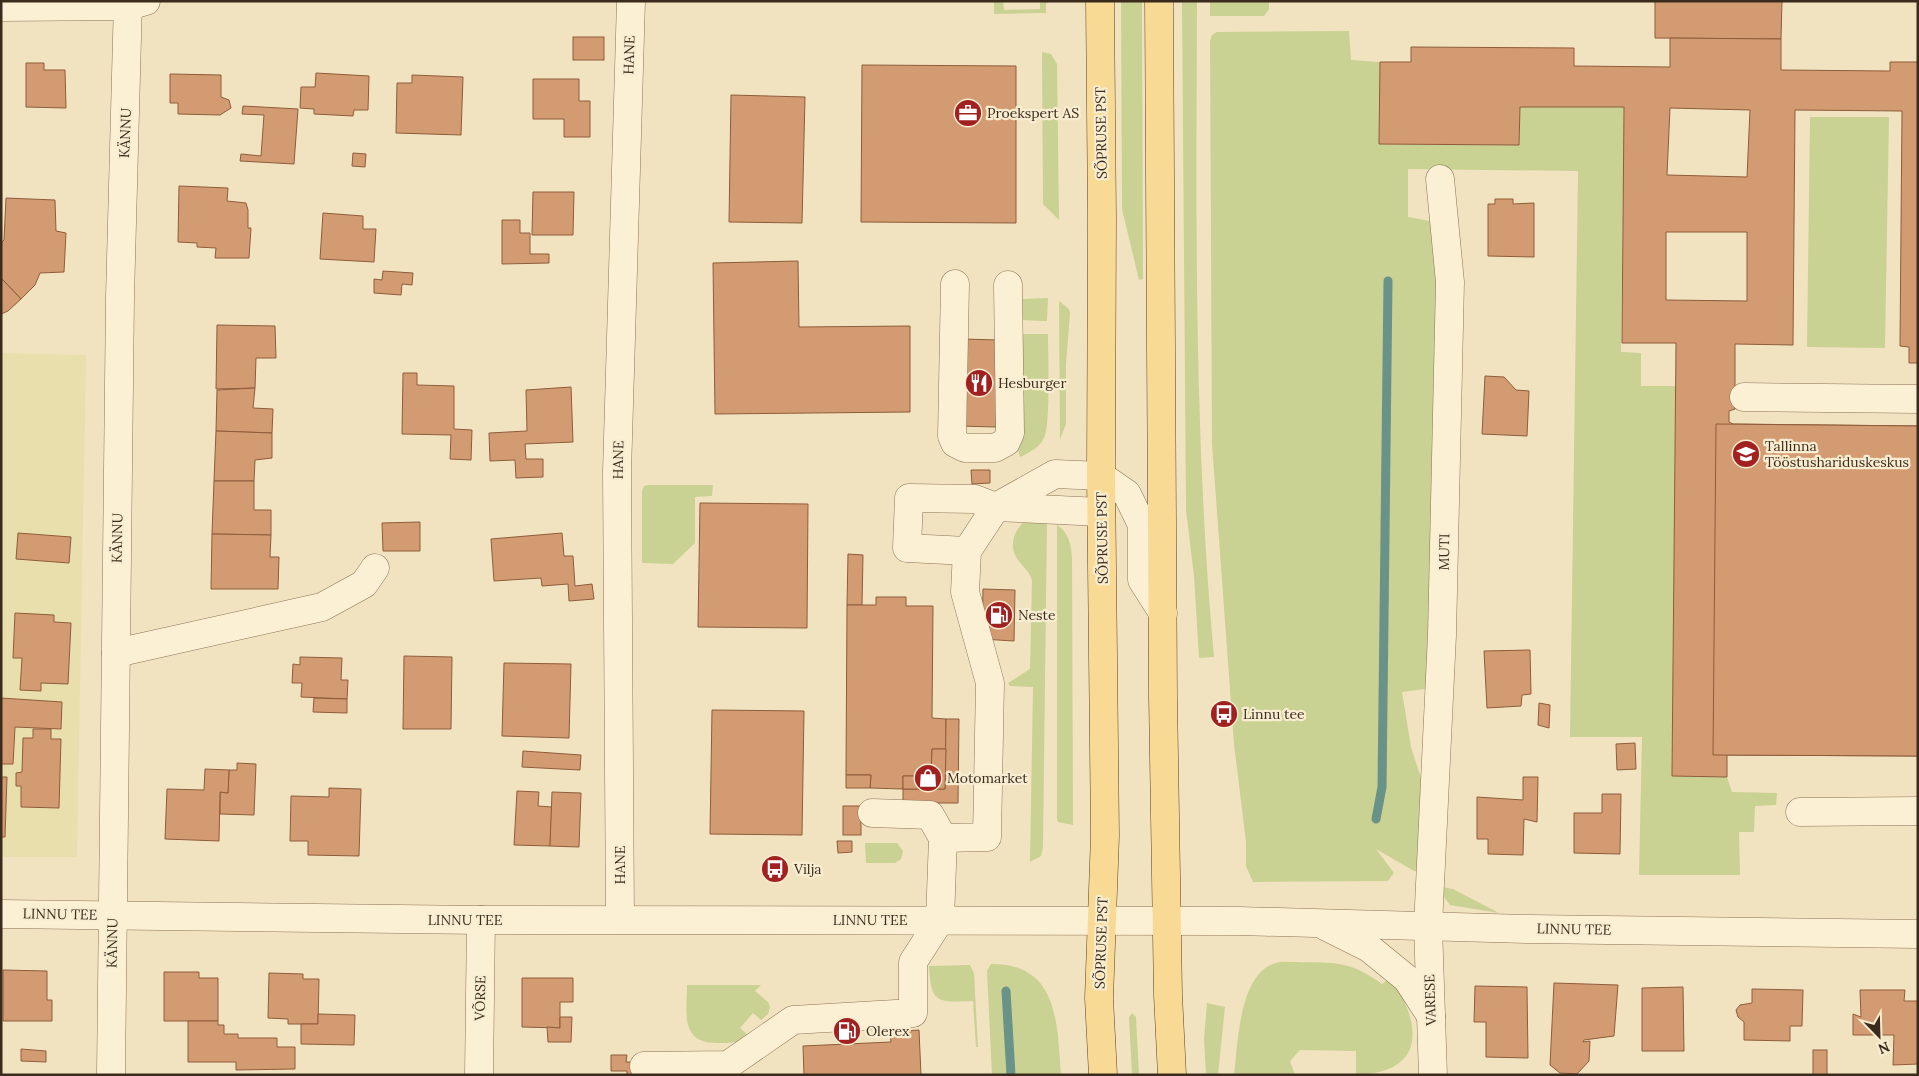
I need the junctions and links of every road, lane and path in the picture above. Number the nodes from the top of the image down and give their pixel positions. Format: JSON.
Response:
{"nodes":[{"id":1,"x":631,"y":1,"type":"edge"},
{"id":2,"x":1100,"y":1,"type":"edge"},
{"id":3,"x":1159,"y":1,"type":"edge"},
{"id":4,"x":134,"y":3,"type":"edge"},
{"id":5,"x":1,"y":6,"type":"edge"},
{"id":6,"x":1440,"y":179,"type":"dead end"},
{"id":7,"x":955,"y":284,"type":"dead end"},
{"id":8,"x":1008,"y":285,"type":"dead end"},
{"id":9,"x":1744,"y":397,"type":"dead end"},
{"id":10,"x":1918,"y":399,"type":"edge"},
{"id":11,"x":1101,"y":476,"type":"junction"},
{"id":12,"x":996,"y":507,"type":"junction"},
{"id":13,"x":1101,"y":512,"type":"junction"},
{"id":14,"x":967,"y":551,"type":"junction"},
{"id":15,"x":375,"y":568,"type":"dead end"},
{"id":16,"x":1163,"y":613,"type":"junction"},
{"id":17,"x":116,"y":653,"type":"junction"},
{"id":18,"x":1918,"y":811,"type":"edge"},
{"id":19,"x":1800,"y":812,"type":"dead end"},
{"id":20,"x":872,"y":813,"type":"dead end"},
{"id":21,"x":944,"y":838,"type":"junction"},
{"id":22,"x":1,"y":914,"type":"edge"},
{"id":23,"x":113,"y":915,"type":"junction"},
{"id":24,"x":620,"y":919,"type":"junction"},
{"id":25,"x":481,"y":920,"type":"junction"},
{"id":26,"x":940,"y":920,"type":"junction"},
{"id":27,"x":1101,"y":921,"type":"junction"},
{"id":28,"x":1167,"y":922,"type":"junction"},
{"id":29,"x":1319,"y":923,"type":"junction"},
{"id":30,"x":1428,"y":926,"type":"junction"},
{"id":31,"x":1918,"y":934,"type":"edge"},
{"id":32,"x":1431,"y":1017,"type":"junction"},
{"id":33,"x":644,"y":1066,"type":"dead end"},
{"id":34,"x":111,"y":1075,"type":"edge"},
{"id":35,"x":479,"y":1075,"type":"edge"},
{"id":36,"x":1103,"y":1075,"type":"edge"},
{"id":37,"x":1172,"y":1075,"type":"edge"},
{"id":38,"x":1433,"y":1075,"type":"edge"}],
"edges":[{"from":1,"to":24,"type":"street","name":"HANE"},
{"from":2,"to":11,"type":"main road","name":"SÕPRUSE PST"},
{"from":3,"to":16,"type":"main road"},
{"from":4,"to":5,"type":"street"},
{"from":4,"to":17,"type":"street","name":"KÄNNU"},
{"from":6,"to":30,"type":"street","name":"MUTI"},
{"from":7,"to":8,"type":"street"},
{"from":9,"to":10,"type":"street"},
{"from":11,"to":12,"type":"street"},
{"from":11,"to":13,"type":"main road","name":"SÕPRUSE PST"},
{"from":11,"to":16,"type":"street"},
{"from":12,"to":13,"type":"street"},
{"from":12,"to":14,"type":"street"},
{"from":12,"to":14,"type":"street"},
{"from":13,"to":27,"type":"main road","name":"SÕPRUSE PST"},
{"from":14,"to":21,"type":"street"},
{"from":15,"to":17,"type":"street"},
{"from":16,"to":28,"type":"main road"},
{"from":17,"to":23,"type":"street","name":"KÄNNU"},
{"from":18,"to":19,"type":"street"},
{"from":20,"to":21,"type":"street"},
{"from":21,"to":26,"type":"street"},
{"from":22,"to":23,"type":"street","name":"LINNU TEE"},
{"from":23,"to":25,"type":"street","name":"LINNU TEE"},
{"from":23,"to":34,"type":"street","name":"KÄNNU"},
{"from":24,"to":25,"type":"street","name":"LINNU TEE"},
{"from":24,"to":26,"type":"street","name":"LINNU TEE"},
{"from":25,"to":35,"type":"street","name":"VÕRSE"},
{"from":26,"to":27,"type":"street","name":"LINNU TEE"},
{"from":26,"to":33,"type":"street"},
{"from":27,"to":28,"type":"street","name":"LINNU TEE"},
{"from":27,"to":36,"type":"main road","name":"SÕPRUSE PST"},
{"from":28,"to":29,"type":"street","name":"LINNU TEE"},
{"from":28,"to":37,"type":"main road"},
{"from":29,"to":30,"type":"street","name":"LINNU TEE"},
{"from":29,"to":32,"type":"street"},
{"from":30,"to":31,"type":"street","name":"LINNU TEE"},
{"from":30,"to":32,"type":"street","name":"VARESE"},
{"from":32,"to":38,"type":"street","name":"VARESE"}]}
